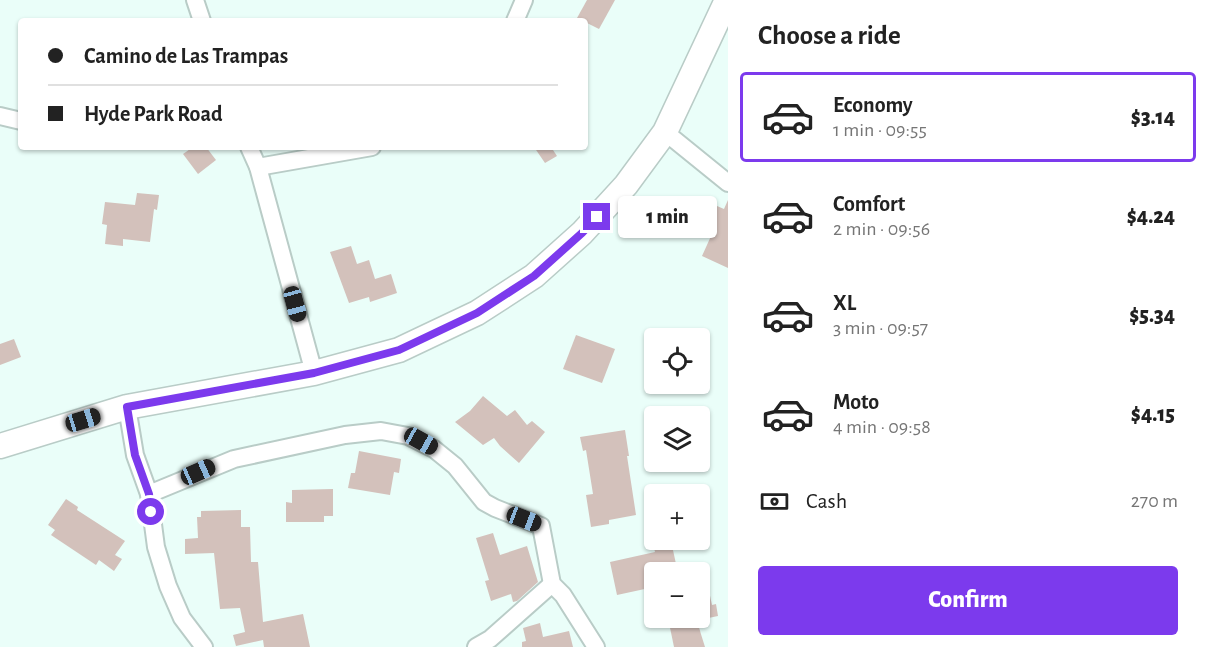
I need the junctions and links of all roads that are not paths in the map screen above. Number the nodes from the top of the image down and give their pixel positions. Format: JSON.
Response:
{"nodes":[{"id":1,"x":195,"y":0,"type":"edge"},
{"id":2,"x":524,"y":0,"type":"edge"},
{"id":3,"x":727,"y":0,"type":"edge"},
{"id":4,"x":201,"y":18,"type":"edge"},
{"id":5,"x":516,"y":18,"type":"edge"},
{"id":6,"x":0,"y":116,"type":"edge"},
{"id":7,"x":18,"y":120,"type":"edge"},
{"id":8,"x":665,"y":132,"type":"junction"},
{"id":9,"x":250,"y":150,"type":"edge"},
{"id":10,"x":355,"y":150,"type":"edge"},
{"id":11,"x":258,"y":167,"type":"junction"},
{"id":12,"x":728,"y":183,"type":"edge"},
{"id":13,"x":314,"y":373,"type":"junction"},
{"id":14,"x":127,"y":407,"type":"junction"},
{"id":15,"x":0,"y":446,"type":"edge"},
{"id":16,"x":149,"y":494,"type":"junction"},
{"id":17,"x":552,"y":584,"type":"junction"},
{"id":18,"x":204,"y":647,"type":"edge"},
{"id":19,"x":476,"y":647,"type":"edge"},
{"id":20,"x":596,"y":647,"type":"edge"}],
"edges":[{"from":1,"to":4,"type":"street"},
{"from":2,"to":5,"type":"street"},
{"from":3,"to":8,"type":"main road"},
{"from":6,"to":7,"type":"street"},
{"from":8,"to":12,"type":"street"},
{"from":8,"to":13,"type":"main road"},
{"from":9,"to":11,"type":"street"},
{"from":10,"to":11,"type":"street"},
{"from":11,"to":13,"type":"street"},
{"from":13,"to":14,"type":"main road"},
{"from":14,"to":15,"type":"main road"},
{"from":14,"to":16,"type":"street"},
{"from":16,"to":17,"type":"street"},
{"from":16,"to":18,"type":"street"},
{"from":17,"to":19,"type":"street"},
{"from":17,"to":20,"type":"street"}]}
